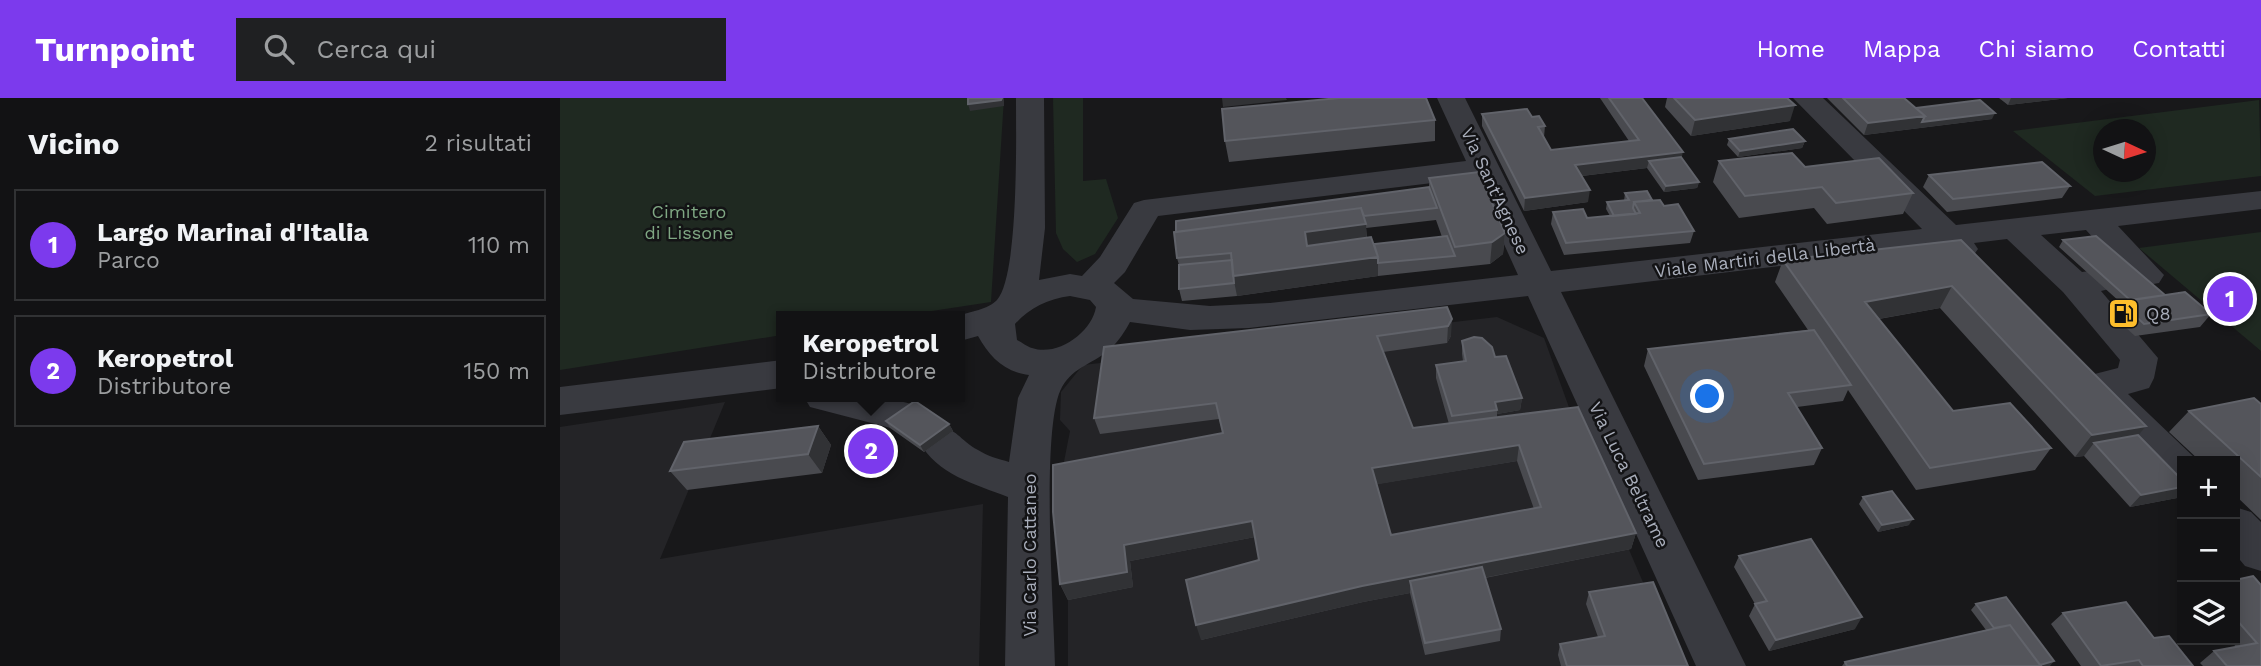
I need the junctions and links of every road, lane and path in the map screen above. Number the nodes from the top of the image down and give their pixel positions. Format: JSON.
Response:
{"nodes":[{"id":1,"x":1030,"y":98,"type":"edge"},
{"id":2,"x":1451,"y":98,"type":"edge"},
{"id":3,"x":1807,"y":98,"type":"edge"},
{"id":4,"x":1485,"y":168,"type":"junction"},
{"id":5,"x":2261,"y":200,"type":"edge"},
{"id":6,"x":2094,"y":219,"type":"junction"},
{"id":7,"x":2015,"y":229,"type":"junction"},
{"id":8,"x":1949,"y":236,"type":"junction"},
{"id":9,"x":1027,"y":239,"type":"junction"},
{"id":10,"x":1987,"y":276,"type":"edge"},
{"id":11,"x":2130,"y":277,"type":"edge"},
{"id":12,"x":1538,"y":284,"type":"junction"},
{"id":13,"x":1091,"y":292,"type":"junction"},
{"id":14,"x":1011,"y":307,"type":"junction"},
{"id":15,"x":1269,"y":315,"type":"junction"},
{"id":16,"x":965,"y":327,"type":"edge"},
{"id":17,"x":965,"y":354,"type":"edge"},
{"id":18,"x":1074,"y":354,"type":"junction"},
{"id":19,"x":1012,"y":356,"type":"junction"},
{"id":20,"x":2070,"y":359,"type":"edge"},
{"id":21,"x":776,"y":375,"type":"edge"},
{"id":22,"x":2097,"y":387,"type":"junction"},
{"id":23,"x":560,"y":401,"type":"edge"},
{"id":24,"x":844,"y":402,"type":"edge"},
{"id":25,"x":906,"y":417,"type":"edge"},
{"id":26,"x":939,"y":441,"type":"edge"},
{"id":27,"x":1030,"y":444,"type":"junction"},
{"id":28,"x":2177,"y":467,"type":"edge"},
{"id":29,"x":1030,"y":488,"type":"junction"},
{"id":30,"x":2240,"y":530,"type":"edge"},
{"id":31,"x":2261,"y":552,"type":"edge"},
{"id":32,"x":1030,"y":666,"type":"edge"},
{"id":33,"x":1721,"y":666,"type":"edge"}],
"edges":[{"from":1,"to":9,"type":"street"},
{"from":2,"to":4,"type":"street","name":"Via Sant'Agnese"},
{"from":3,"to":8,"type":"street"},
{"from":4,"to":12,"type":"street","name":"Via Sant'Agnese"},
{"from":4,"to":13,"type":"street"},
{"from":5,"to":6,"type":"street","name":"Viale Martiri della Libertà"},
{"from":6,"to":7,"type":"street","name":"Viale Martiri della Libertà"},
{"from":6,"to":11,"type":"street"},
{"from":7,"to":8,"type":"street","name":"Viale Martiri della Libertà"},
{"from":7,"to":22,"type":"street"},
{"from":8,"to":10,"type":"street"},
{"from":8,"to":12,"type":"street","name":"Viale Martiri della Libertà"},
{"from":9,"to":13,"type":"street"},
{"from":9,"to":14,"type":"street"},
{"from":12,"to":15,"type":"street","name":"Viale Martiri della Libertà"},
{"from":12,"to":33,"type":"street","name":"Via Luca Beltrame"},
{"from":13,"to":14,"type":"street"},
{"from":13,"to":15,"type":"street","name":"Viale Martiri della Libertà"},
{"from":13,"to":18,"type":"street"},
{"from":14,"to":16,"type":"street"},
{"from":14,"to":19,"type":"street"},
{"from":15,"to":18,"type":"street","name":"Viale Martiri della Libertà"},
{"from":17,"to":19,"type":"street"},
{"from":18,"to":19,"type":"street"},
{"from":18,"to":27,"type":"street","name":"Via Carlo Cattaneo"},
{"from":19,"to":27,"type":"street","name":"Via Carlo Cattaneo"},
{"from":20,"to":22,"type":"street"},
{"from":21,"to":23,"type":"street"},
{"from":22,"to":28,"type":"street"},
{"from":24,"to":25,"type":"street"},
{"from":26,"to":29,"type":"street"},
{"from":27,"to":29,"type":"street","name":"Via Carlo Cattaneo"},
{"from":29,"to":32,"type":"street","name":"Via Carlo Cattaneo"},
{"from":30,"to":31,"type":"street"}]}
